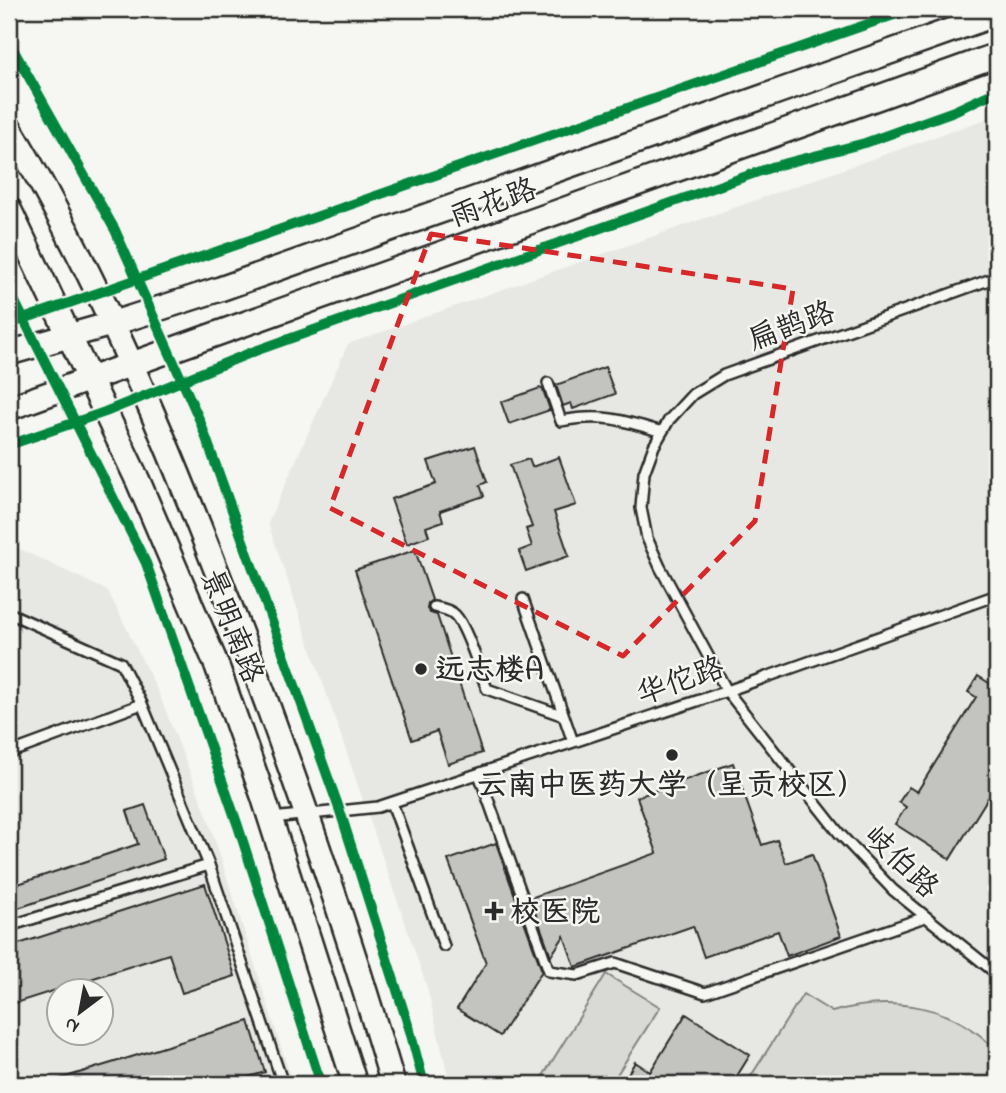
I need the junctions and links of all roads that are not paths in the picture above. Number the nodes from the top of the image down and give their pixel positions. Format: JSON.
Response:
{"nodes":[{"id":1,"x":997,"y":14,"type":"edge"},
{"id":2,"x":997,"y":55,"type":"edge"},
{"id":3,"x":9,"y":127,"type":"edge"},
{"id":4,"x":9,"y":209,"type":"edge"},
{"id":5,"x":995,"y":278,"type":"edge"},
{"id":6,"x":997,"y":290,"type":"edge"},
{"id":7,"x":111,"y":324,"type":"junction"},
{"id":8,"x":69,"y":336,"type":"junction"},
{"id":9,"x":9,"y":353,"type":"edge"},
{"id":10,"x":130,"y":365,"type":"junction"},
{"id":11,"x":90,"y":380,"type":"junction"},
{"id":12,"x":548,"y":383,"type":"dead end"},
{"id":13,"x":9,"y":408,"type":"edge"},
{"id":14,"x":662,"y":432,"type":"junction"},
{"id":15,"x":644,"y":473,"type":"joint"},
{"id":16,"x":997,"y":595,"type":"edge"},
{"id":17,"x":523,"y":599,"type":"dead end"},
{"id":18,"x":434,"y":607,"type":"dead end"},
{"id":19,"x":9,"y":613,"type":"edge"},
{"id":20,"x":727,"y":691,"type":"junction"},
{"id":21,"x":142,"y":704,"type":"junction"},
{"id":22,"x":564,"y":716,"type":"junction"},
{"id":23,"x":573,"y":742,"type":"junction"},
{"id":24,"x":9,"y":753,"type":"edge"},
{"id":25,"x":479,"y":774,"type":"junction"},
{"id":26,"x":392,"y":803,"type":"junction"},
{"id":27,"x":307,"y":815,"type":"junction"},
{"id":28,"x":270,"y":818,"type":"junction"},
{"id":29,"x":209,"y":864,"type":"junction"},
{"id":30,"x":925,"y":917,"type":"junction"},
{"id":31,"x":9,"y":926,"type":"edge"},
{"id":32,"x":444,"y":946,"type":"dead end"},
{"id":33,"x":997,"y":974,"type":"edge"},
{"id":34,"x":283,"y":1084,"type":"edge"},
{"id":35,"x":355,"y":1084,"type":"edge"},
{"id":36,"x":393,"y":1084,"type":"edge"}],
"edges":[{"from":1,"to":7,"type":"street","name":"雨花路"},
{"from":2,"to":10,"type":"street","name":"雨花路"},
{"from":3,"to":7,"type":"street","name":"景明南路"},
{"from":4,"to":8,"type":"street","name":"景明南路"},
{"from":5,"to":6,"type":"lane"},
{"from":5,"to":14,"type":"lane","name":"扁鹊路"},
{"from":7,"to":8,"type":"street","name":"雨花路"},
{"from":7,"to":10,"type":"street","name":"景明南路"},
{"from":8,"to":9,"type":"street","name":"雨花路"},
{"from":8,"to":11,"type":"street","name":"景明南路"},
{"from":10,"to":11,"type":"street","name":"雨花路"},
{"from":10,"to":27,"type":"street","name":"景明南路"},
{"from":11,"to":13,"type":"street","name":"雨花路"},
{"from":11,"to":28,"type":"street","name":"景明南路"},
{"from":12,"to":14,"type":"lane"},
{"from":14,"to":15,"type":"lane","name":"扁鹊路"},
{"from":15,"to":20,"type":"lane","name":"岐伯路"},
{"from":16,"to":20,"type":"lane","name":"华佗路"},
{"from":17,"to":22,"type":"lane"},
{"from":18,"to":22,"type":"lane"},
{"from":19,"to":21,"type":"lane"},
{"from":20,"to":23,"type":"lane","name":"华佗路"},
{"from":20,"to":30,"type":"lane","name":"岐伯路"},
{"from":21,"to":24,"type":"lane"},
{"from":21,"to":29,"type":"lane"},
{"from":22,"to":23,"type":"lane"},
{"from":23,"to":25,"type":"lane","name":"华佗路"},
{"from":25,"to":26,"type":"lane","name":"华佗路"},
{"from":25,"to":30,"type":"lane"},
{"from":26,"to":27,"type":"lane","name":"华佗路"},
{"from":26,"to":32,"type":"lane"},
{"from":27,"to":28,"type":"lane","name":"华佗路"},
{"from":27,"to":36,"type":"street","name":"景明南路"},
{"from":28,"to":35,"type":"street","name":"景明南路"},
{"from":29,"to":31,"type":"lane"},
{"from":29,"to":34,"type":"lane"},
{"from":30,"to":33,"type":"lane","name":"岐伯路"}]}
